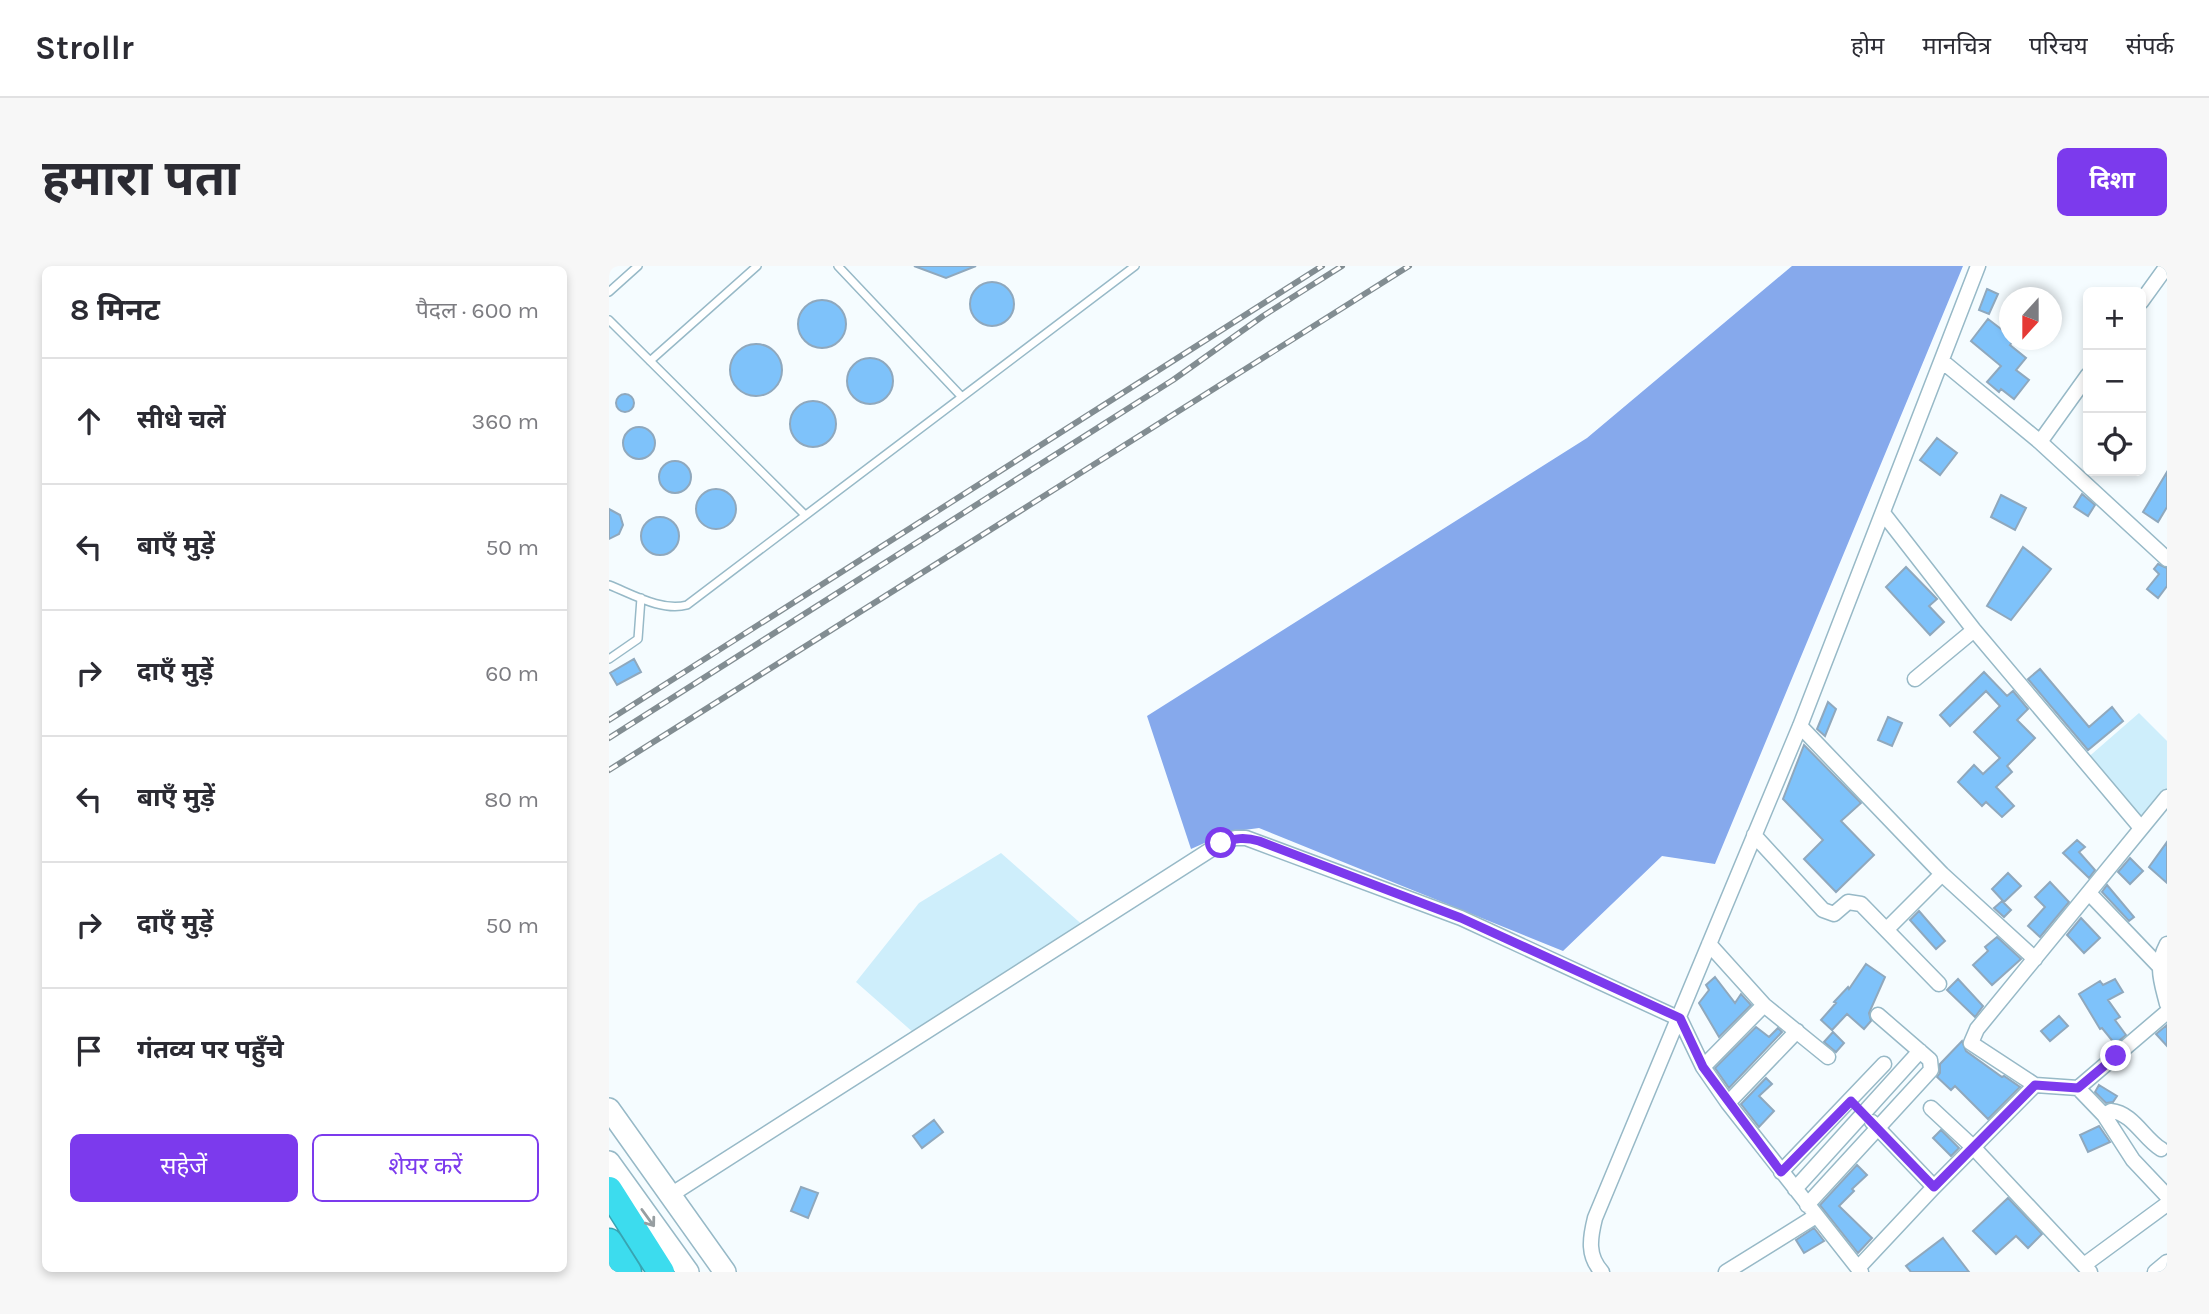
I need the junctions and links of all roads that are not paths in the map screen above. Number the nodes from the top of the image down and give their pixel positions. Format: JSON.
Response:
{"nodes":[{"id":1,"x":638,"y":266,"type":"edge"},
{"id":2,"x":757,"y":266,"type":"edge"},
{"id":3,"x":838,"y":266,"type":"edge"},
{"id":4,"x":1135,"y":266,"type":"edge"},
{"id":5,"x":1978,"y":266,"type":"edge"},
{"id":6,"x":2167,"y":266,"type":"edge"},
{"id":7,"x":609,"y":292,"type":"edge"},
{"id":8,"x":2146,"y":295,"type":"edge"},
{"id":9,"x":609,"y":320,"type":"edge"},
{"id":10,"x":650,"y":361,"type":"junction"},
{"id":11,"x":1942,"y":361,"type":"junction"},
{"id":12,"x":2083,"y":382,"type":"edge"},
{"id":13,"x":961,"y":396,"type":"junction"},
{"id":14,"x":2040,"y":442,"type":"junction"},
{"id":15,"x":1883,"y":513,"type":"junction"},
{"id":16,"x":804,"y":514,"type":"junction"},
{"id":17,"x":2167,"y":559,"type":"edge"},
{"id":18,"x":609,"y":585,"type":"edge"},
{"id":19,"x":641,"y":598,"type":"junction"},
{"id":20,"x":1973,"y":630,"type":"junction"},
{"id":21,"x":609,"y":659,"type":"edge"},
{"id":22,"x":1915,"y":679,"type":"dead end"},
{"id":23,"x":1800,"y":726,"type":"junction"},
{"id":24,"x":2167,"y":797,"type":"edge"},
{"id":25,"x":2141,"y":828,"type":"junction"},
{"id":26,"x":1754,"y":835,"type":"junction"},
{"id":27,"x":1942,"y":874,"type":"junction"},
{"id":28,"x":2089,"y":893,"type":"junction"},
{"id":29,"x":1887,"y":929,"type":"junction"},
{"id":30,"x":1709,"y":944,"type":"junction"},
{"id":31,"x":2167,"y":944,"type":"edge"},
{"id":32,"x":2035,"y":959,"type":"junction"},
{"id":33,"x":2159,"y":966,"type":"junction"},
{"id":34,"x":1939,"y":984,"type":"dead end"},
{"id":35,"x":2167,"y":1004,"type":"edge"},
{"id":36,"x":1764,"y":1005,"type":"junction"},
{"id":37,"x":2167,"y":1012,"type":"edge"},
{"id":38,"x":1878,"y":1015,"type":"dead end"},
{"id":39,"x":1680,"y":1018,"type":"junction"},
{"id":40,"x":1797,"y":1031,"type":"junction"},
{"id":41,"x":1920,"y":1051,"type":"junction"},
{"id":42,"x":1828,"y":1057,"type":"dead end"},
{"id":43,"x":1885,"y":1064,"type":"dead end"},
{"id":44,"x":1703,"y":1067,"type":"junction"},
{"id":45,"x":2035,"y":1085,"type":"junction"},
{"id":46,"x":2078,"y":1088,"type":"junction"},
{"id":47,"x":1851,"y":1101,"type":"junction"},
{"id":48,"x":1728,"y":1103,"type":"junction"},
{"id":49,"x":609,"y":1108,"type":"edge"},
{"id":50,"x":1931,"y":1108,"type":"dead end"},
{"id":51,"x":1864,"y":1113,"type":"junction"},
{"id":52,"x":2104,"y":1115,"type":"junction"},
{"id":53,"x":1878,"y":1128,"type":"junction"},
{"id":54,"x":1974,"y":1148,"type":"junction"},
{"id":55,"x":2161,"y":1149,"type":"dead end"},
{"id":56,"x":609,"y":1162,"type":"edge"},
{"id":57,"x":1781,"y":1172,"type":"junction"},
{"id":58,"x":1934,"y":1187,"type":"junction"},
{"id":59,"x":1795,"y":1189,"type":"junction"},
{"id":60,"x":609,"y":1190,"type":"edge"},
{"id":61,"x":669,"y":1196,"type":"junction"},
{"id":62,"x":2167,"y":1196,"type":"edge"},
{"id":63,"x":2167,"y":1204,"type":"edge"},
{"id":64,"x":1811,"y":1210,"type":"junction"},
{"id":65,"x":609,"y":1242,"type":"edge"},
{"id":66,"x":2167,"y":1262,"type":"edge"},
{"id":67,"x":2087,"y":1269,"type":"edge"},
{"id":68,"x":1860,"y":1270,"type":"edge"},
{"id":69,"x":628,"y":1272,"type":"edge"},
{"id":70,"x":661,"y":1272,"type":"edge"},
{"id":71,"x":688,"y":1272,"type":"edge"},
{"id":72,"x":725,"y":1272,"type":"edge"},
{"id":73,"x":1602,"y":1272,"type":"edge"},
{"id":74,"x":1725,"y":1272,"type":"edge"},
{"id":75,"x":2154,"y":1272,"type":"edge"}],
"edges":[{"from":1,"to":7,"type":"lane"},
{"from":2,"to":10,"type":"lane"},
{"from":3,"to":13,"type":"lane"},
{"from":4,"to":13,"type":"lane"},
{"from":5,"to":11,"type":"street"},
{"from":6,"to":8,"type":"street"},
{"from":9,"to":10,"type":"lane"},
{"from":10,"to":16,"type":"lane"},
{"from":11,"to":14,"type":"street"},
{"from":11,"to":15,"type":"street"},
{"from":12,"to":14,"type":"street"},
{"from":13,"to":16,"type":"lane"},
{"from":14,"to":17,"type":"street"},
{"from":15,"to":20,"type":"street"},
{"from":15,"to":23,"type":"street"},
{"from":16,"to":19,"type":"lane"},
{"from":18,"to":19,"type":"lane"},
{"from":19,"to":21,"type":"lane"},
{"from":20,"to":22,"type":"street"},
{"from":20,"to":25,"type":"street"},
{"from":23,"to":26,"type":"street"},
{"from":23,"to":27,"type":"street"},
{"from":24,"to":25,"type":"street"},
{"from":25,"to":28,"type":"street"},
{"from":26,"to":29,"type":"street"},
{"from":26,"to":30,"type":"street"},
{"from":27,"to":29,"type":"street"},
{"from":27,"to":32,"type":"street"},
{"from":28,"to":32,"type":"street"},
{"from":28,"to":33,"type":"street"},
{"from":29,"to":34,"type":"street"},
{"from":30,"to":36,"type":"street"},
{"from":30,"to":39,"type":"street"},
{"from":31,"to":33,"type":"street"},
{"from":32,"to":45,"type":"street"},
{"from":33,"to":35,"type":"street"},
{"from":36,"to":40,"type":"street"},
{"from":36,"to":44,"type":"street"},
{"from":37,"to":46,"type":"street"},
{"from":38,"to":41,"type":"street"},
{"from":39,"to":44,"type":"street"},
{"from":39,"to":61,"type":"street"},
{"from":39,"to":73,"type":"street"},
{"from":40,"to":42,"type":"street"},
{"from":40,"to":48,"type":"street"},
{"from":41,"to":51,"type":"street"},
{"from":41,"to":53,"type":"street"},
{"from":43,"to":47,"type":"street"},
{"from":44,"to":48,"type":"street"},
{"from":45,"to":46,"type":"street"},
{"from":45,"to":54,"type":"street"},
{"from":46,"to":52,"type":"street"},
{"from":47,"to":51,"type":"street"},
{"from":47,"to":57,"type":"street"},
{"from":48,"to":57,"type":"street"},
{"from":49,"to":61,"type":"street"},
{"from":50,"to":54,"type":"street"},
{"from":51,"to":53,"type":"street"},
{"from":51,"to":59,"type":"street"},
{"from":52,"to":55,"type":"street"},
{"from":52,"to":62,"type":"street"},
{"from":53,"to":58,"type":"street"},
{"from":53,"to":64,"type":"street"},
{"from":54,"to":58,"type":"street"},
{"from":54,"to":67,"type":"street"},
{"from":56,"to":71,"type":"street","one_way":true},
{"from":57,"to":59,"type":"street"},
{"from":58,"to":68,"type":"street"},
{"from":59,"to":64,"type":"street"},
{"from":60,"to":70,"type":"highway"},
{"from":61,"to":72,"type":"street"},
{"from":63,"to":67,"type":"street"},
{"from":64,"to":68,"type":"street"},
{"from":64,"to":74,"type":"street"},
{"from":65,"to":69,"type":"highway"},
{"from":66,"to":75,"type":"street"}]}
